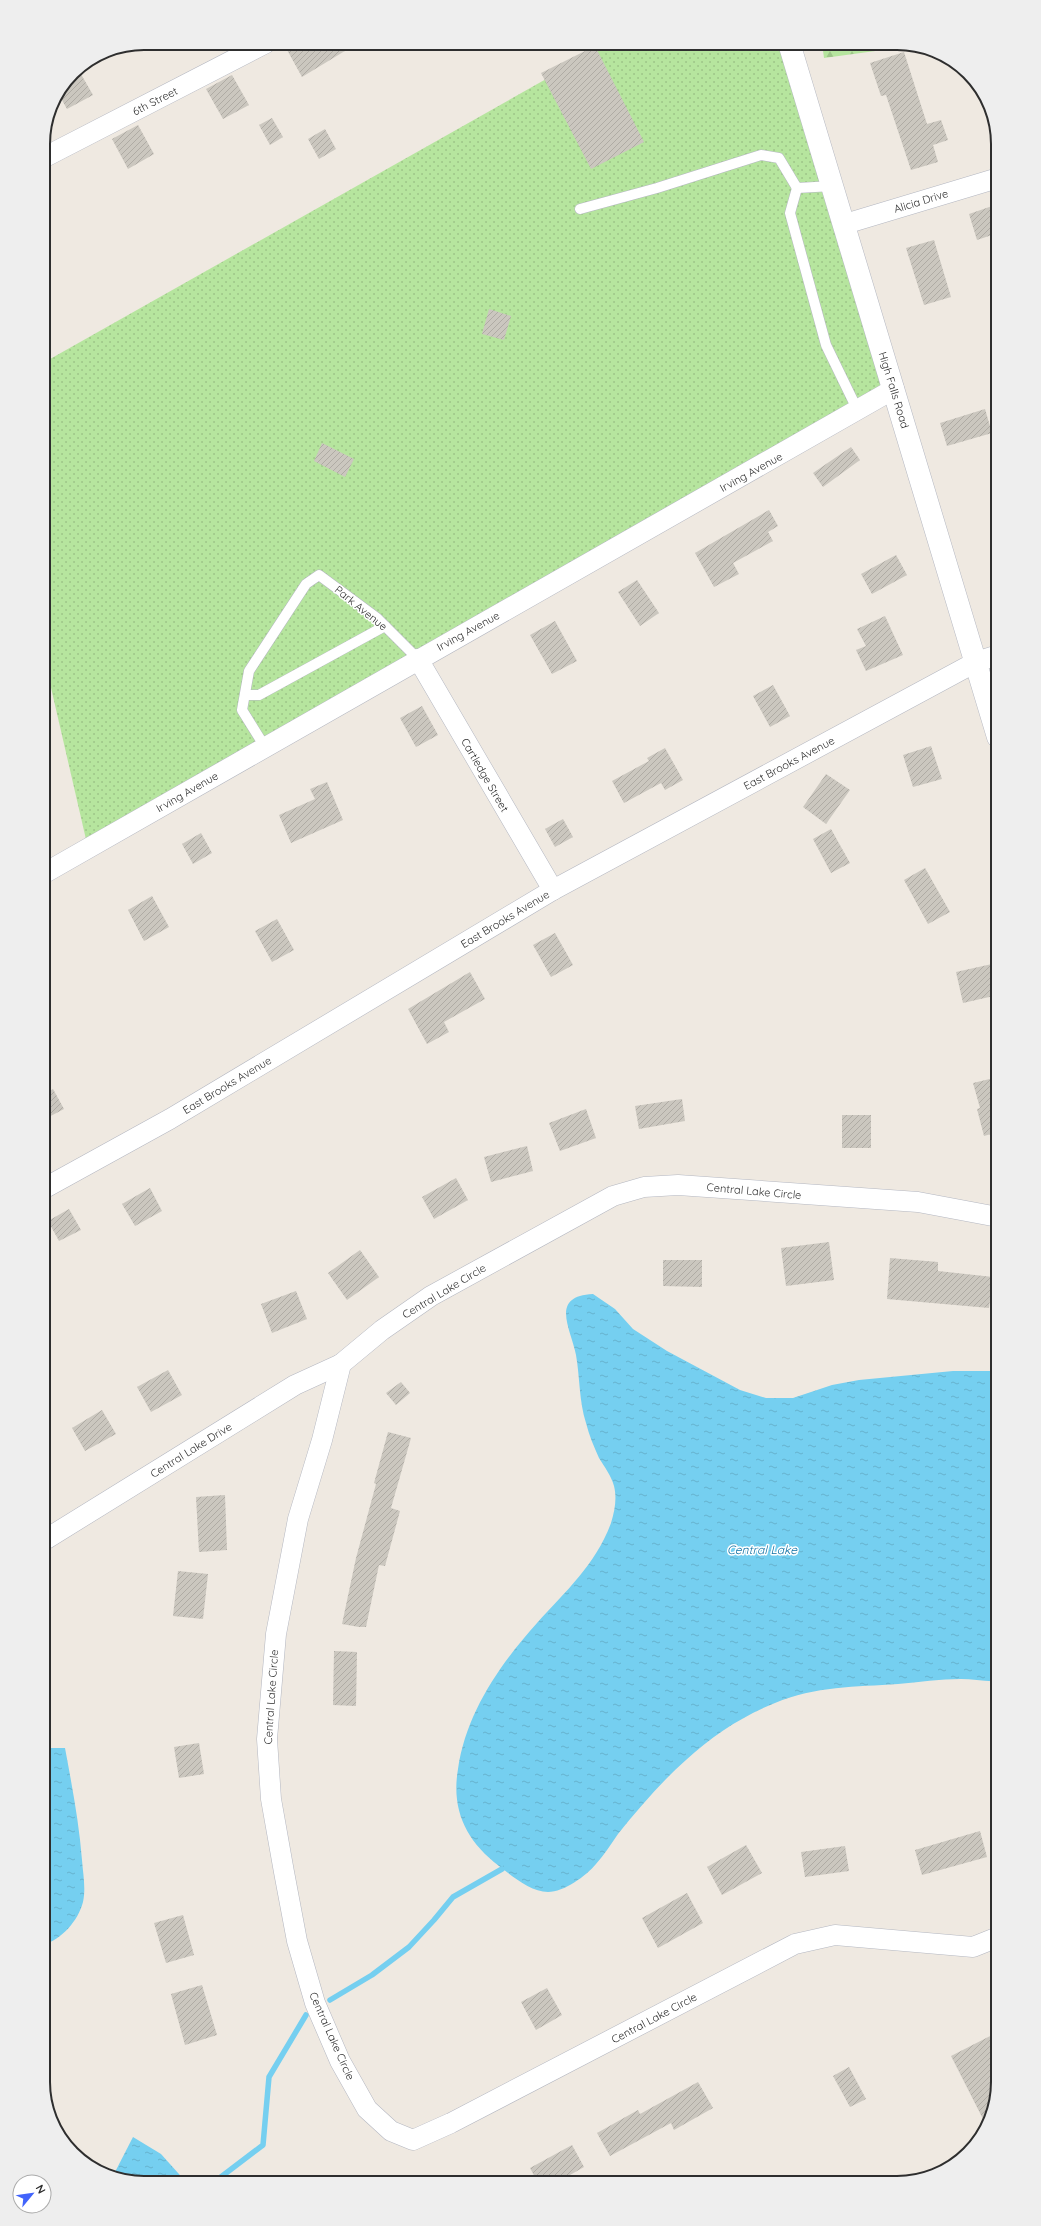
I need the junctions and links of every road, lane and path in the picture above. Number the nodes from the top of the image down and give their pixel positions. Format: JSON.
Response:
{"nodes":[{"id":1,"x":246,"y":50,"type":"edge"},
{"id":2,"x":791,"y":50,"type":"edge"},
{"id":3,"x":50,"y":154,"type":"edge"},
{"id":4,"x":991,"y":180,"type":"edge"},
{"id":5,"x":833,"y":186,"type":"junction"},
{"id":6,"x":797,"y":188,"type":"junction"},
{"id":7,"x":580,"y":209,"type":"dead end"},
{"id":8,"x":844,"y":224,"type":"junction"},
{"id":9,"x":894,"y":389,"type":"junction"},
{"id":10,"x":858,"y":411,"type":"junction"},
{"id":11,"x":385,"y":626,"type":"junction"},
{"id":12,"x":991,"y":657,"type":"edge"},
{"id":13,"x":418,"y":660,"type":"junction"},
{"id":14,"x":976,"y":662,"type":"junction"},
{"id":15,"x":245,"y":695,"type":"junction"},
{"id":16,"x":991,"y":713,"type":"edge"},
{"id":17,"x":265,"y":747,"type":"junction"},
{"id":18,"x":50,"y":870,"type":"edge"},
{"id":19,"x":553,"y":890,"type":"junction"},
{"id":20,"x":50,"y":1185,"type":"edge"},
{"id":21,"x":991,"y":1216,"type":"edge"},
{"id":22,"x":341,"y":1364,"type":"junction"},
{"id":23,"x":50,"y":1537,"type":"edge"},
{"id":24,"x":991,"y":1940,"type":"edge"}],
"edges":[{"from":1,"to":3,"type":"street","name":"6th Street"},
{"from":2,"to":5,"type":"street","name":"High Falls Road"},
{"from":4,"to":8,"type":"street","name":"Alicia Drive"},
{"from":5,"to":6,"type":"lane"},
{"from":5,"to":8,"type":"street","name":"High Falls Road"},
{"from":6,"to":7,"type":"lane"},
{"from":6,"to":10,"type":"lane"},
{"from":8,"to":9,"type":"street","name":"High Falls Road"},
{"from":9,"to":10,"type":"street","name":"Irving Avenue"},
{"from":9,"to":14,"type":"street","name":"High Falls Road"},
{"from":10,"to":13,"type":"street","name":"Irving Avenue"},
{"from":11,"to":13,"type":"lane","name":"Park Avenue"},
{"from":11,"to":15,"type":"lane"},
{"from":11,"to":15,"type":"lane","name":"Park Avenue"},
{"from":12,"to":14,"type":"street","name":"East Brooks Avenue"},
{"from":13,"to":17,"type":"street","name":"Irving Avenue"},
{"from":13,"to":19,"type":"street","name":"Cartledge Street"},
{"from":14,"to":16,"type":"street","name":"High Falls Road"},
{"from":14,"to":19,"type":"street","name":"East Brooks Avenue"},
{"from":15,"to":17,"type":"lane"},
{"from":17,"to":18,"type":"street","name":"Irving Avenue"},
{"from":19,"to":20,"type":"street","name":"East Brooks Avenue"},
{"from":21,"to":22,"type":"street","name":"Central Lake Circle"},
{"from":22,"to":23,"type":"street","name":"Central Lake Drive"},
{"from":22,"to":24,"type":"street","name":"Central Lake Circle"}]}
